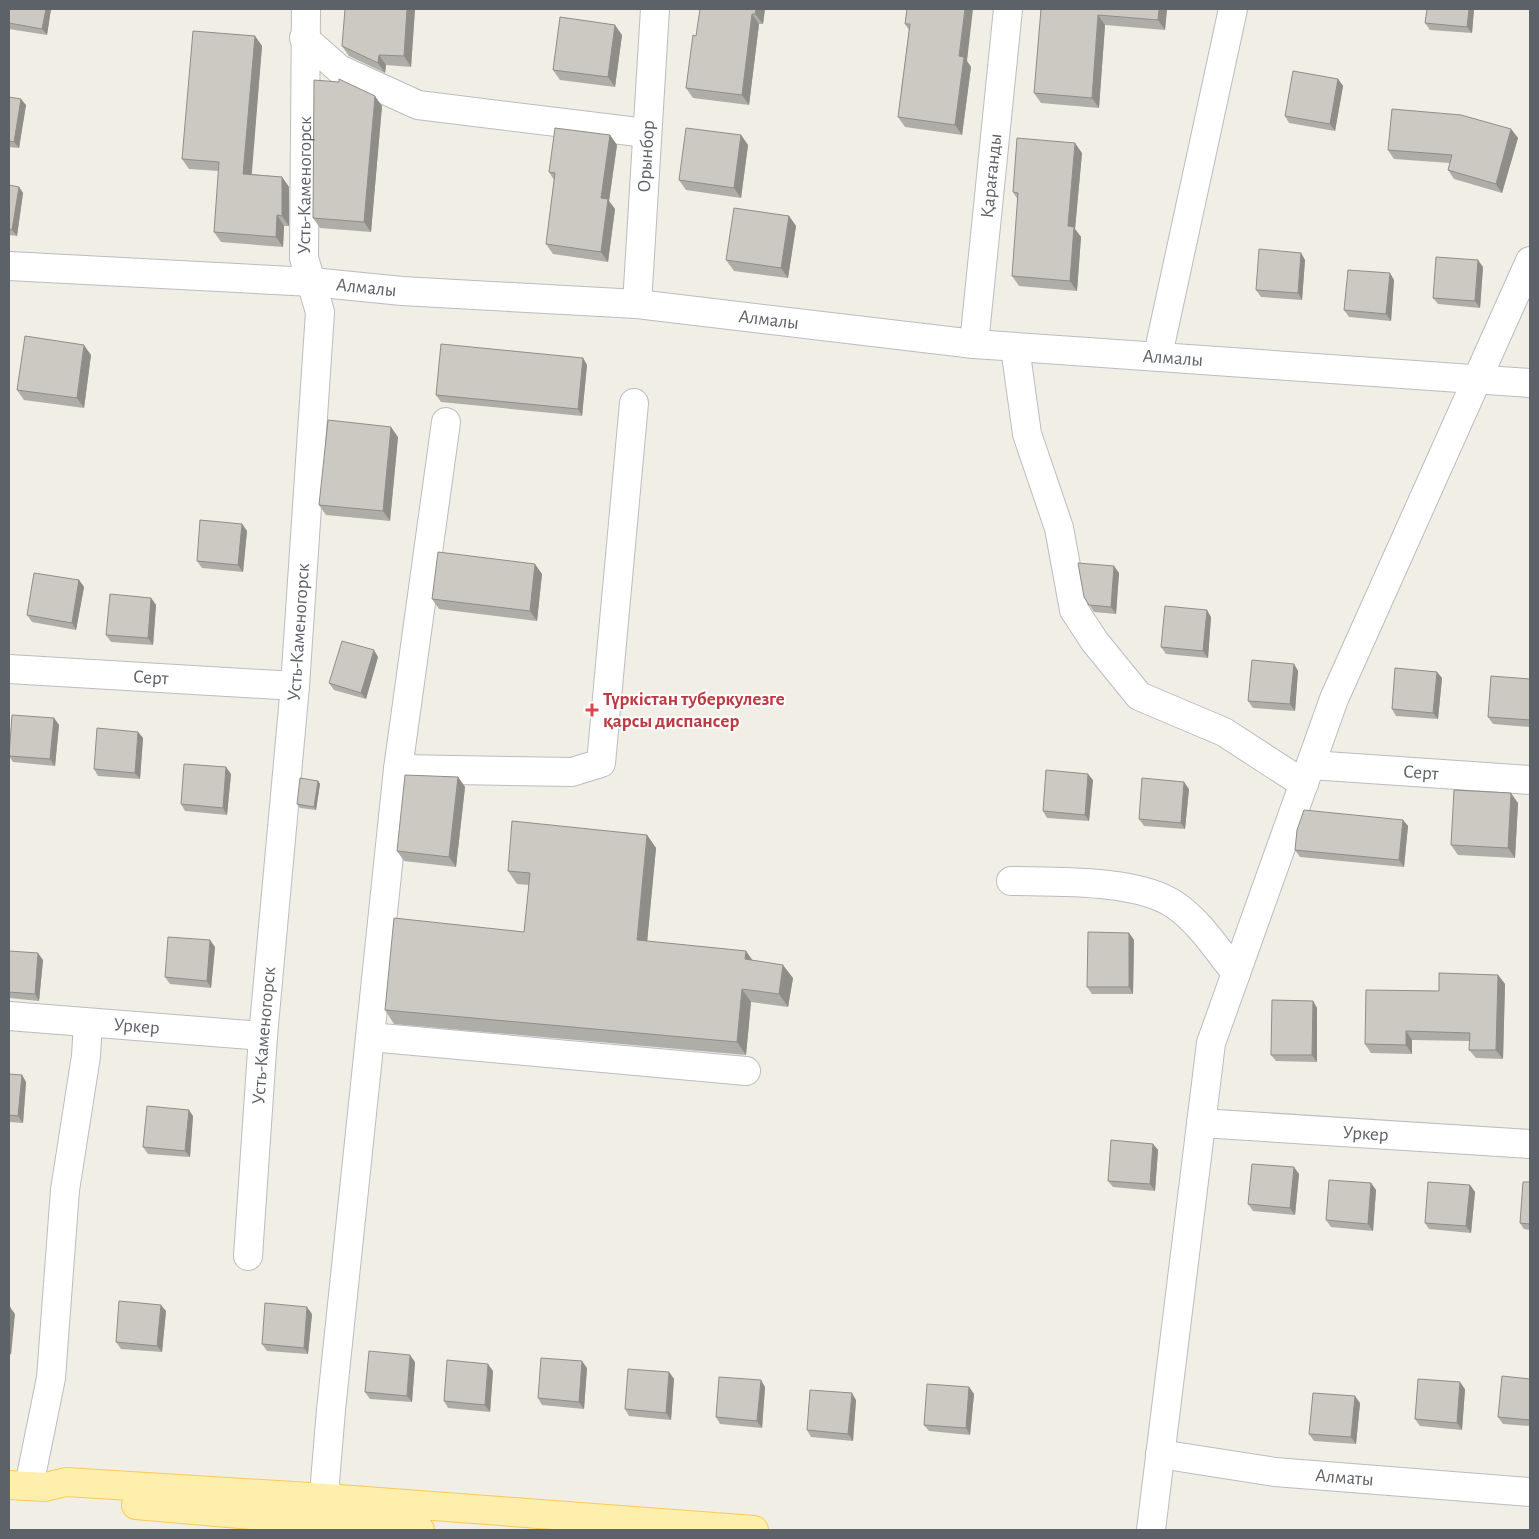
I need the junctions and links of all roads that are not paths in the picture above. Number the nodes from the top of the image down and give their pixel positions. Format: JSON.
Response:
{"nodes":[{"id":1,"x":306,"y":9,"type":"edge"},
{"id":2,"x":655,"y":9,"type":"edge"},
{"id":3,"x":1008,"y":9,"type":"edge"},
{"id":4,"x":1233,"y":9,"type":"edge"},
{"id":5,"x":304,"y":38,"type":"junction"},
{"id":6,"x":646,"y":133,"type":"junction"},
{"id":7,"x":1530,"y":261,"type":"edge"},
{"id":8,"x":9,"y":266,"type":"edge"},
{"id":9,"x":312,"y":282,"type":"junction"},
{"id":10,"x":637,"y":304,"type":"junction"},
{"id":11,"x":974,"y":344,"type":"junction"},
{"id":12,"x":1015,"y":347,"type":"junction"},
{"id":13,"x":1158,"y":355,"type":"junction"},
{"id":14,"x":1477,"y":378,"type":"junction"},
{"id":15,"x":1530,"y":383,"type":"edge"},
{"id":16,"x":634,"y":403,"type":"dead end"},
{"id":17,"x":446,"y":422,"type":"dead end"},
{"id":18,"x":9,"y":669,"type":"edge"},
{"id":19,"x":295,"y":686,"type":"junction"},
{"id":20,"x":398,"y":769,"type":"junction"},
{"id":21,"x":1307,"y":775,"type":"junction"},
{"id":22,"x":1530,"y":780,"type":"edge"},
{"id":23,"x":1012,"y":881,"type":"dead end"},
{"id":24,"x":1236,"y":973,"type":"junction"},
{"id":25,"x":9,"y":1016,"type":"edge"},
{"id":26,"x":88,"y":1023,"type":"junction"},
{"id":27,"x":262,"y":1036,"type":"junction"},
{"id":28,"x":370,"y":1037,"type":"junction"},
{"id":29,"x":746,"y":1071,"type":"dead end"},
{"id":30,"x":1201,"y":1123,"type":"junction"},
{"id":31,"x":1530,"y":1144,"type":"edge"},
{"id":32,"x":248,"y":1256,"type":"dead end"},
{"id":33,"x":1160,"y":1454,"type":"junction"},
{"id":34,"x":28,"y":1486,"type":"edge"},
{"id":35,"x":1530,"y":1492,"type":"edge"},
{"id":36,"x":326,"y":1498,"type":"junction"},
{"id":37,"x":420,"y":1530,"type":"edge"},
{"id":38,"x":754,"y":1530,"type":"edge"},
{"id":39,"x":1151,"y":1530,"type":"edge"}],
"edges":[{"from":1,"to":5,"type":"street","name":"Усть-Каменогорск"},
{"from":2,"to":6,"type":"street","name":"Орынбор"},
{"from":3,"to":11,"type":"street","name":"Қарағанды"},
{"from":4,"to":13,"type":"street"},
{"from":5,"to":6,"type":"street"},
{"from":5,"to":9,"type":"street","name":"Усть-Каменогорск"},
{"from":6,"to":10,"type":"street","name":"Орынбор"},
{"from":7,"to":14,"type":"street"},
{"from":8,"to":9,"type":"street","name":"Алмалы"},
{"from":9,"to":10,"type":"street","name":"Алмалы"},
{"from":9,"to":19,"type":"street","name":"Усть-Каменогорск"},
{"from":10,"to":11,"type":"street","name":"Алмалы"},
{"from":11,"to":12,"type":"street","name":"Алмалы"},
{"from":12,"to":13,"type":"street","name":"Алмалы"},
{"from":12,"to":21,"type":"street"},
{"from":13,"to":14,"type":"street","name":"Алмалы"},
{"from":14,"to":15,"type":"street","name":"Алмалы"},
{"from":14,"to":21,"type":"street"},
{"from":16,"to":20,"type":"street"},
{"from":17,"to":20,"type":"street"},
{"from":18,"to":19,"type":"street","name":"Серт"},
{"from":19,"to":27,"type":"street","name":"Усть-Каменогорск"},
{"from":20,"to":28,"type":"street"},
{"from":21,"to":22,"type":"street","name":"Серт"},
{"from":21,"to":24,"type":"street"},
{"from":23,"to":24,"type":"street"},
{"from":24,"to":30,"type":"street"},
{"from":25,"to":26,"type":"street","name":"Уркер"},
{"from":26,"to":27,"type":"street","name":"Уркер"},
{"from":26,"to":34,"type":"street"},
{"from":27,"to":32,"type":"street","name":"Усть-Каменогорск"},
{"from":28,"to":29,"type":"street"},
{"from":28,"to":36,"type":"street"},
{"from":30,"to":31,"type":"street","name":"Уркер"},
{"from":30,"to":33,"type":"street"},
{"from":33,"to":35,"type":"street","name":"Алматы"},
{"from":33,"to":39,"type":"street"},
{"from":34,"to":36,"type":"main road"},
{"from":34,"to":37,"type":"main road"},
{"from":36,"to":38,"type":"main road"}]}
